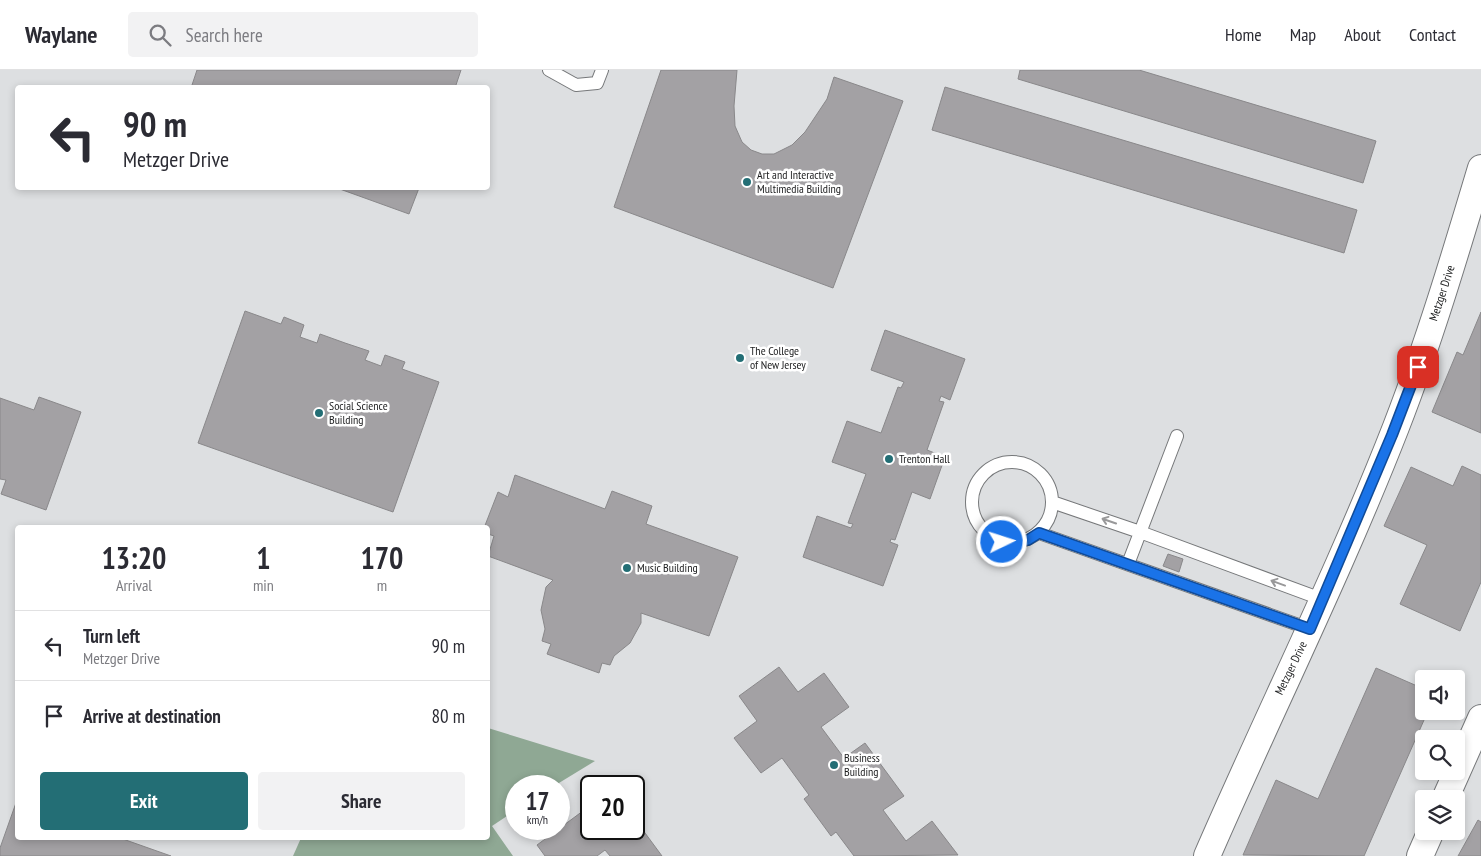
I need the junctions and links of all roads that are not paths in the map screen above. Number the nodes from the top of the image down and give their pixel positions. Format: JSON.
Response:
{"nodes":[{"id":1,"x":549,"y":70,"type":"edge"},
{"id":2,"x":602,"y":70,"type":"edge"},
{"id":3,"x":1481,"y":168,"type":"edge"},
{"id":4,"x":1177,"y":436,"type":"dead end"},
{"id":5,"x":1052,"y":502,"type":"junction"},
{"id":6,"x":1140,"y":532,"type":"junction"},
{"id":7,"x":1039,"y":533,"type":"junction"},
{"id":8,"x":1128,"y":564,"type":"junction"},
{"id":9,"x":1324,"y":600,"type":"junction"},
{"id":10,"x":1310,"y":629,"type":"junction"},
{"id":11,"x":1481,"y":718,"type":"edge"},
{"id":12,"x":1450,"y":790,"type":"edge"},
{"id":13,"x":1427,"y":840,"type":"edge"},
{"id":14,"x":1206,"y":856,"type":"edge"},
{"id":15,"x":1420,"y":856,"type":"edge"}],
"edges":[{"from":1,"to":2,"type":"lane"},
{"from":3,"to":9,"type":"street","name":"Metzger Drive"},
{"from":4,"to":6,"type":"lane"},
{"from":6,"to":5,"type":"lane","one_way":true},
{"from":5,"to":7,"type":"lane"},
{"from":5,"to":7,"type":"lane"},
{"from":6,"to":8,"type":"lane"},
{"from":9,"to":6,"type":"lane","one_way":true},
{"from":7,"to":8,"type":"lane"},
{"from":8,"to":10,"type":"lane"},
{"from":9,"to":10,"type":"street","name":"Metzger Drive"},
{"from":10,"to":14,"type":"street","name":"Metzger Drive"},
{"from":11,"to":12,"type":"street"},
{"from":13,"to":15,"type":"street"}]}
